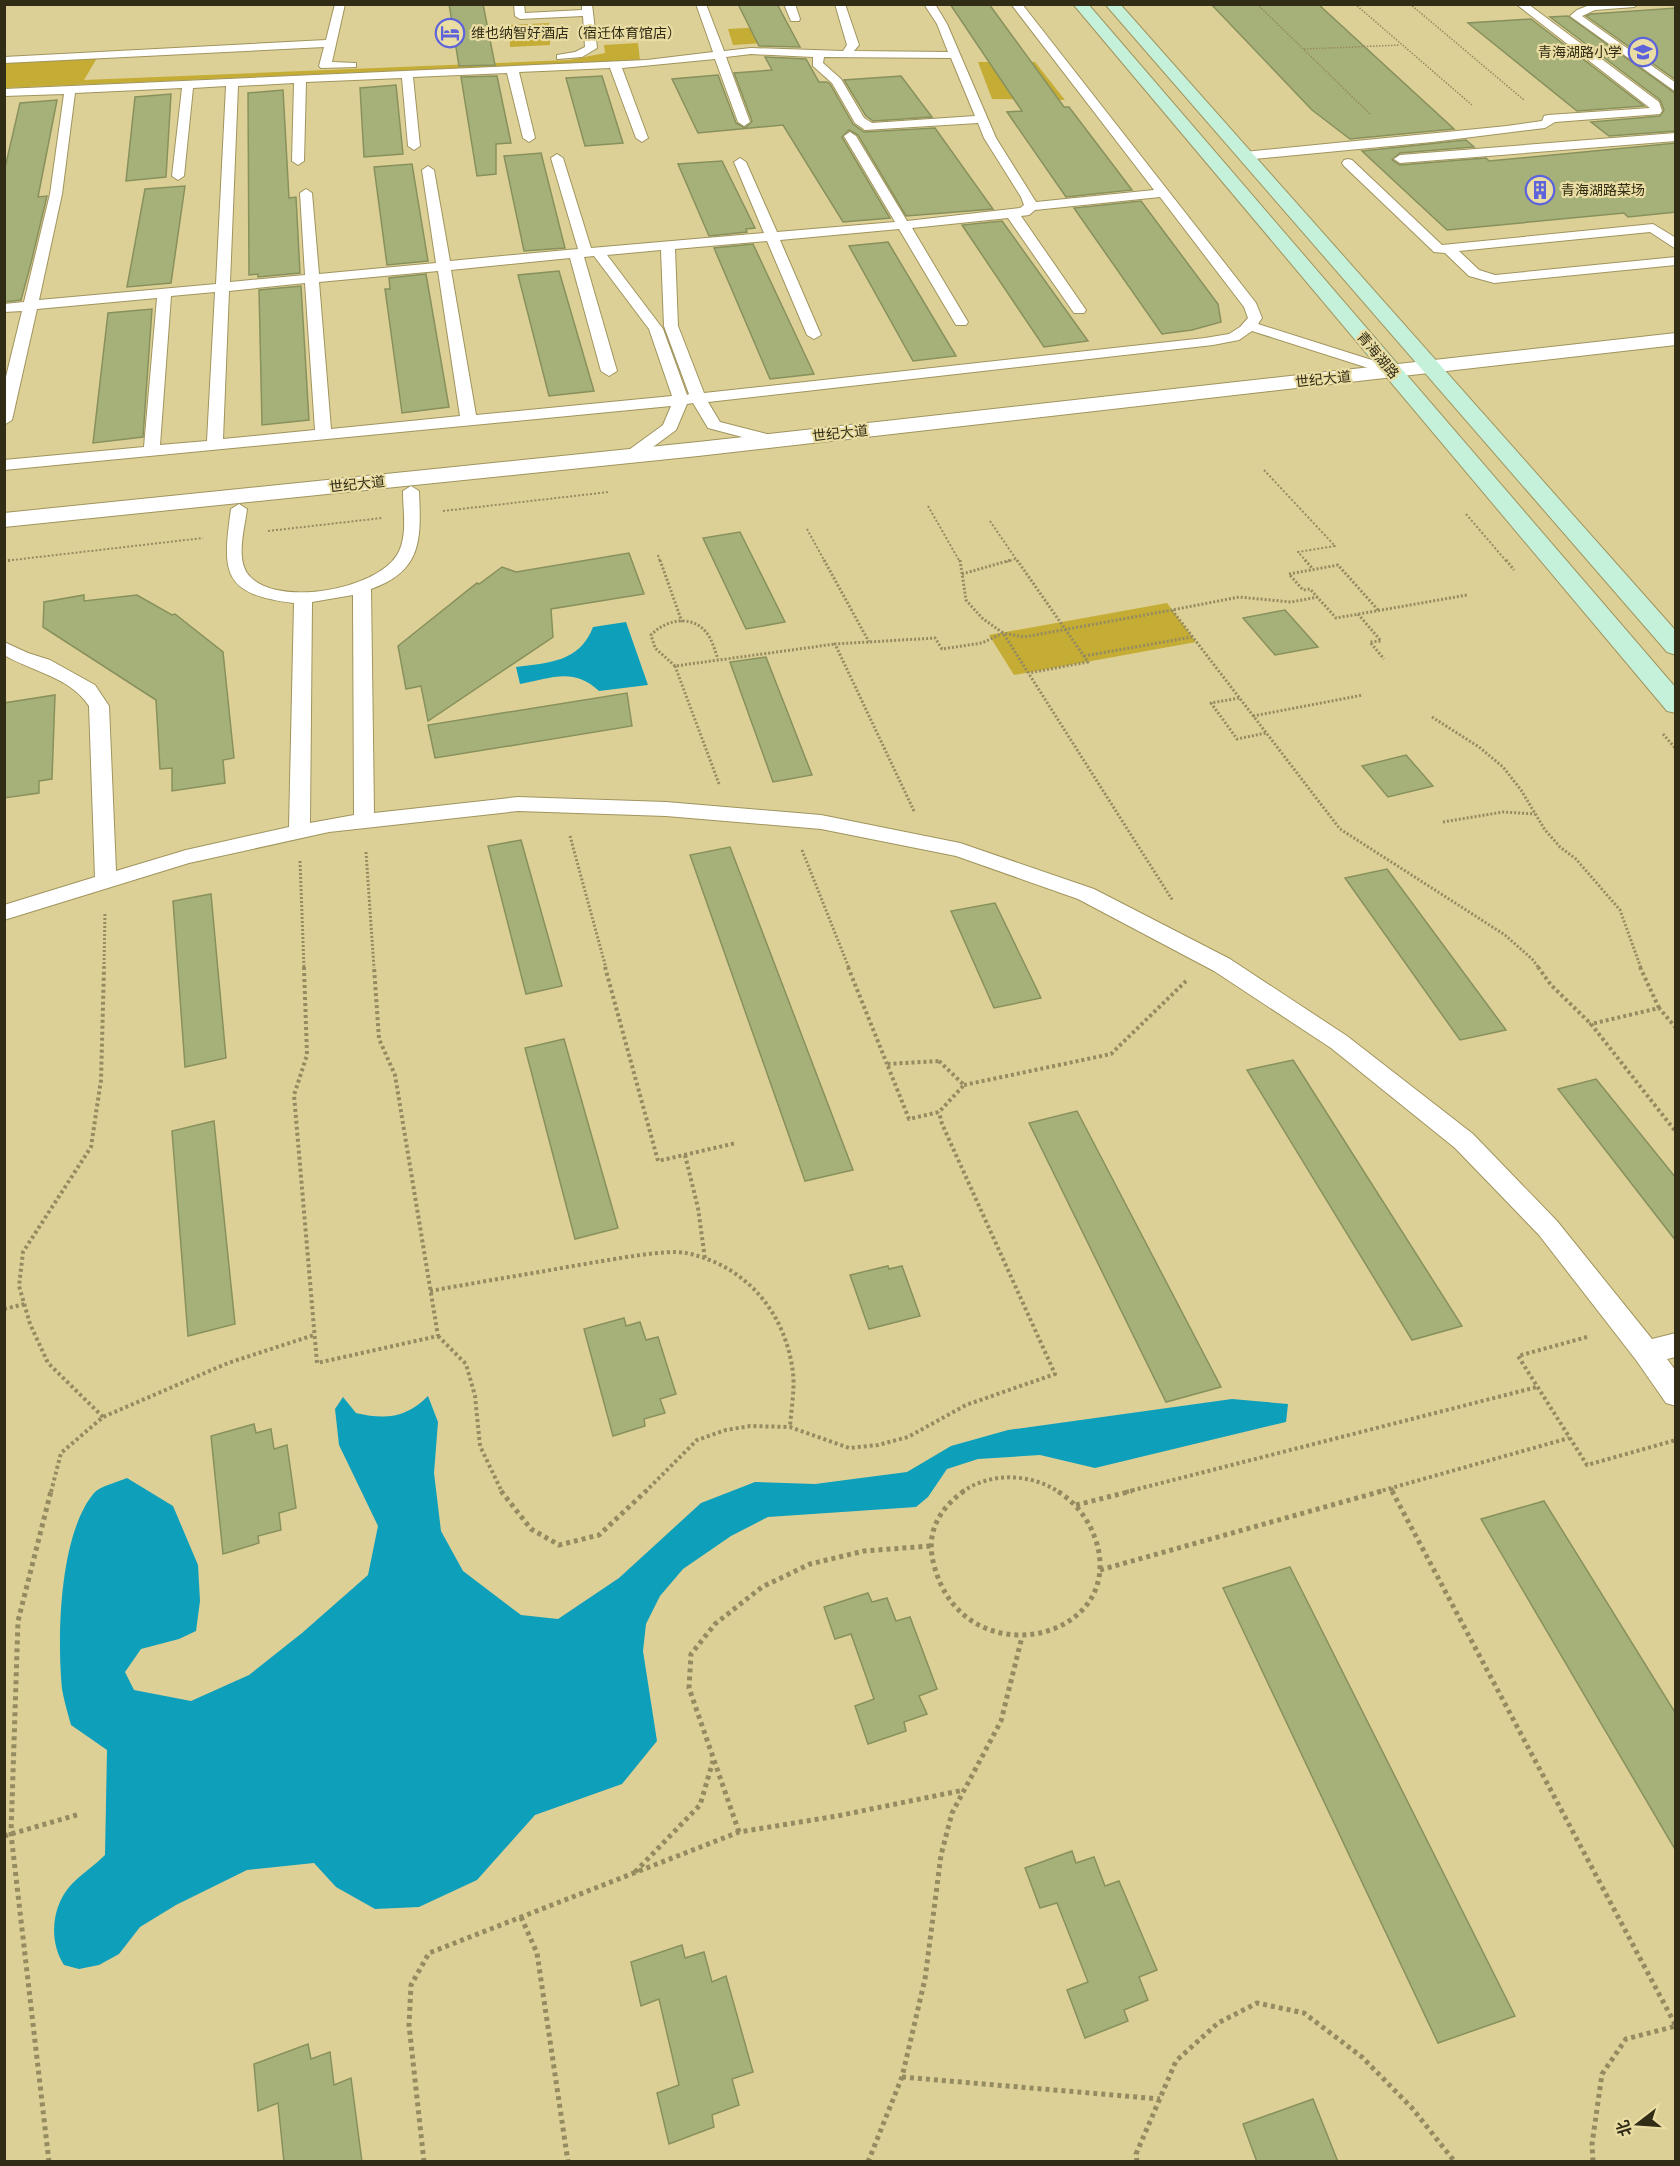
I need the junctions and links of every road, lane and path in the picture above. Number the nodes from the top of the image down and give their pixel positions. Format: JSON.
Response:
{"nodes":[{"id":1,"x":340,"y":4,"type":"edge"},
{"id":2,"x":519,"y":4,"type":"edge"},
{"id":3,"x":701,"y":4,"type":"edge"},
{"id":4,"x":789,"y":4,"type":"edge"},
{"id":5,"x":840,"y":4,"type":"edge"},
{"id":6,"x":930,"y":4,"type":"edge"},
{"id":7,"x":1016,"y":4,"type":"edge"},
{"id":8,"x":1080,"y":4,"type":"edge"},
{"id":9,"x":1112,"y":4,"type":"edge"},
{"id":10,"x":1257,"y":4,"type":"edge"},
{"id":11,"x":1355,"y":4,"type":"edge"},
{"id":12,"x":1410,"y":4,"type":"edge"},
{"id":13,"x":1521,"y":4,"type":"edge"},
{"id":14,"x":1634,"y":4,"type":"edge"},
{"id":15,"x":587,"y":9,"type":"edge"},
{"id":16,"x":795,"y":19,"type":"dead end"},
{"id":17,"x":330,"y":43,"type":"junction"},
{"id":18,"x":1402,"y":45,"type":"junction"},
{"id":19,"x":1303,"y":49,"type":"junction"},
{"id":20,"x":819,"y":52,"type":"junction"},
{"id":21,"x":847,"y":53,"type":"junction"},
{"id":22,"x":719,"y":54,"type":"junction"},
{"id":23,"x":956,"y":55,"type":"junction"},
{"id":24,"x":4,"y":60,"type":"edge"},
{"id":25,"x":615,"y":65,"type":"junction"},
{"id":26,"x":512,"y":69,"type":"junction"},
{"id":27,"x":407,"y":74,"type":"junction"},
{"id":28,"x":300,"y":79,"type":"junction"},
{"id":29,"x":232,"y":82,"type":"junction"},
{"id":30,"x":188,"y":84,"type":"junction"},
{"id":31,"x":1676,"y":88,"type":"edge"},
{"id":32,"x":70,"y":90,"type":"junction"},
{"id":33,"x":4,"y":93,"type":"edge"},
{"id":34,"x":981,"y":118,"type":"junction"},
{"id":35,"x":1548,"y":119,"type":"junction"},
{"id":36,"x":744,"y":122,"type":"dead end"},
{"id":37,"x":1500,"y":129,"type":"junction"},
{"id":38,"x":850,"y":136,"type":"dead end"},
{"id":39,"x":1676,"y":137,"type":"edge"},
{"id":40,"x":529,"y":138,"type":"dead end"},
{"id":41,"x":642,"y":138,"type":"dead end"},
{"id":42,"x":1399,"y":142,"type":"junction"},
{"id":43,"x":414,"y":146,"type":"dead end"},
{"id":44,"x":1244,"y":156,"type":"junction"},
{"id":45,"x":557,"y":158,"type":"dead end"},
{"id":46,"x":298,"y":161,"type":"dead end"},
{"id":47,"x":740,"y":162,"type":"dead end"},
{"id":48,"x":428,"y":170,"type":"dead end"},
{"id":49,"x":178,"y":176,"type":"dead end"},
{"id":50,"x":306,"y":193,"type":"dead end"},
{"id":51,"x":1163,"y":193,"type":"junction"},
{"id":52,"x":1031,"y":206,"type":"junction"},
{"id":53,"x":1013,"y":214,"type":"junction"},
{"id":54,"x":904,"y":225,"type":"junction"},
{"id":55,"x":772,"y":237,"type":"junction"},
{"id":56,"x":1676,"y":245,"type":"edge"},
{"id":57,"x":668,"y":246,"type":"junction"},
{"id":58,"x":1448,"y":248,"type":"junction"},
{"id":59,"x":587,"y":253,"type":"junction"},
{"id":60,"x":1676,"y":261,"type":"edge"},
{"id":61,"x":443,"y":266,"type":"junction"},
{"id":62,"x":311,"y":279,"type":"junction"},
{"id":63,"x":222,"y":287,"type":"junction"},
{"id":64,"x":164,"y":293,"type":"junction"},
{"id":65,"x":30,"y":306,"type":"junction"},
{"id":66,"x":4,"y":308,"type":"edge"},
{"id":67,"x":1079,"y":310,"type":"dead end"},
{"id":68,"x":961,"y":322,"type":"dead end"},
{"id":69,"x":1250,"y":326,"type":"junction"},
{"id":70,"x":814,"y":335,"type":"dead end"},
{"id":71,"x":1676,"y":339,"type":"edge"},
{"id":72,"x":1676,"y":354,"type":"edge"},
{"id":73,"x":609,"y":371,"type":"dead end"},
{"id":74,"x":1436,"y":373,"type":"junction"},
{"id":75,"x":1397,"y":377,"type":"junction"},
{"id":76,"x":698,"y":398,"type":"junction"},
{"id":77,"x":681,"y":400,"type":"junction"},
{"id":78,"x":4,"y":420,"type":"edge"},
{"id":79,"x":468,"y":421,"type":"junction"},
{"id":80,"x":324,"y":435,"type":"junction"},
{"id":81,"x":773,"y":440,"type":"junction"},
{"id":82,"x":215,"y":445,"type":"junction"},
{"id":83,"x":152,"y":451,"type":"junction"},
{"id":84,"x":632,"y":455,"type":"junction"},
{"id":85,"x":4,"y":465,"type":"edge"},
{"id":86,"x":1264,"y":470,"type":"dead end"},
{"id":87,"x":411,"y":491,"type":"junction"},
{"id":88,"x":928,"y":506,"type":"dead end"},
{"id":89,"x":239,"y":509,"type":"junction"},
{"id":90,"x":4,"y":520,"type":"edge"},
{"id":91,"x":990,"y":522,"type":"dead end"},
{"id":92,"x":807,"y":529,"type":"dead end"},
{"id":93,"x":4,"y":536,"type":"edge"},
{"id":94,"x":658,"y":555,"type":"dead end"},
{"id":95,"x":1015,"y":560,"type":"junction"},
{"id":96,"x":1314,"y":569,"type":"junction"},
{"id":97,"x":962,"y":574,"type":"junction"},
{"id":98,"x":362,"y":588,"type":"junction"},
{"id":99,"x":1467,"y":595,"type":"dead end"},
{"id":100,"x":1318,"y":597,"type":"junction"},
{"id":101,"x":303,"y":598,"type":"junction"},
{"id":102,"x":1172,"y":610,"type":"junction"},
{"id":103,"x":1378,"y":610,"type":"junction"},
{"id":104,"x":1358,"y":614,"type":"junction"},
{"id":105,"x":682,"y":622,"type":"junction"},
{"id":106,"x":1065,"y":629,"type":"junction"},
{"id":107,"x":1003,"y":633,"type":"junction"},
{"id":108,"x":1192,"y":637,"type":"junction"},
{"id":109,"x":868,"y":642,"type":"junction"},
{"id":110,"x":835,"y":644,"type":"junction"},
{"id":111,"x":1676,"y":646,"type":"edge"},
{"id":112,"x":4,"y":648,"type":"edge"},
{"id":113,"x":1084,"y":656,"type":"junction"},
{"id":114,"x":718,"y":659,"type":"junction"},
{"id":115,"x":1384,"y":659,"type":"dead end"},
{"id":116,"x":675,"y":666,"type":"junction"},
{"id":117,"x":1029,"y":673,"type":"junction"},
{"id":118,"x":1363,"y":695,"type":"dead end"},
{"id":119,"x":1239,"y":698,"type":"junction"},
{"id":120,"x":1676,"y":705,"type":"edge"},
{"id":121,"x":1253,"y":716,"type":"junction"},
{"id":122,"x":1432,"y":717,"type":"dead end"},
{"id":123,"x":1266,"y":733,"type":"junction"},
{"id":124,"x":562,"y":805,"type":"junction"},
{"id":125,"x":730,"y":814,"type":"junction"},
{"id":126,"x":1536,"y":814,"type":"junction"},
{"id":127,"x":789,"y":819,"type":"junction"},
{"id":128,"x":364,"y":822,"type":"junction"},
{"id":129,"x":1443,"y":822,"type":"dead end"},
{"id":130,"x":298,"y":831,"type":"junction"},
{"id":131,"x":930,"y":844,"type":"junction"},
{"id":132,"x":106,"y":881,"type":"junction"},
{"id":133,"x":1178,"y":909,"type":"dead end"},
{"id":134,"x":4,"y":913,"type":"edge"},
{"id":135,"x":1209,"y":958,"type":"junction"},
{"id":136,"x":1659,"y":1008,"type":"junction"},
{"id":137,"x":1591,"y":1024,"type":"junction"},
{"id":138,"x":1676,"y":1028,"type":"edge"},
{"id":139,"x":887,"y":1064,"type":"junction"},
{"id":140,"x":964,"y":1085,"type":"junction"},
{"id":141,"x":939,"y":1112,"type":"junction"},
{"id":142,"x":1676,"y":1132,"type":"edge"},
{"id":143,"x":735,"y":1143,"type":"dead end"},
{"id":144,"x":686,"y":1155,"type":"junction"},
{"id":145,"x":705,"y":1259,"type":"junction"},
{"id":146,"x":430,"y":1291,"type":"junction"},
{"id":147,"x":25,"y":1304,"type":"junction"},
{"id":148,"x":4,"y":1309,"type":"edge"},
{"id":149,"x":1625,"y":1326,"type":"junction"},
{"id":150,"x":314,"y":1335,"type":"junction"},
{"id":151,"x":438,"y":1336,"type":"junction"},
{"id":152,"x":1676,"y":1345,"type":"edge"},
{"id":153,"x":1646,"y":1352,"type":"junction"},
{"id":154,"x":1537,"y":1387,"type":"junction"},
{"id":155,"x":1676,"y":1394,"type":"edge"},
{"id":156,"x":103,"y":1417,"type":"junction"},
{"id":157,"x":790,"y":1427,"type":"junction"},
{"id":158,"x":1569,"y":1438,"type":"junction"},
{"id":159,"x":1676,"y":1440,"type":"edge"},
{"id":160,"x":1391,"y":1488,"type":"junction"},
{"id":161,"x":1076,"y":1505,"type":"junction"},
{"id":162,"x":930,"y":1546,"type":"junction"},
{"id":163,"x":1100,"y":1570,"type":"junction"},
{"id":164,"x":1022,"y":1637,"type":"junction"},
{"id":165,"x":713,"y":1760,"type":"junction"},
{"id":166,"x":964,"y":1790,"type":"junction"},
{"id":167,"x":80,"y":1814,"type":"dead end"},
{"id":168,"x":739,"y":1832,"type":"junction"},
{"id":169,"x":8,"y":1835,"type":"edge"},
{"id":170,"x":633,"y":1873,"type":"junction"},
{"id":171,"x":521,"y":1917,"type":"junction"},
{"id":172,"x":902,"y":2077,"type":"junction"},
{"id":173,"x":1160,"y":2098,"type":"junction"},
{"id":174,"x":49,"y":2162,"type":"edge"},
{"id":175,"x":424,"y":2162,"type":"edge"},
{"id":176,"x":568,"y":2162,"type":"edge"},
{"id":177,"x":868,"y":2162,"type":"edge"},
{"id":178,"x":1137,"y":2162,"type":"edge"},
{"id":179,"x":1455,"y":2162,"type":"edge"},
{"id":180,"x":1593,"y":2162,"type":"edge"}],
"edges":[{"from":1,"to":17,"type":"lane"},
{"from":2,"to":15,"type":"lane"},
{"from":3,"to":22,"type":"lane"},
{"from":4,"to":16,"type":"lane"},
{"from":5,"to":21,"type":"lane"},
{"from":6,"to":23,"type":"lane"},
{"from":7,"to":51,"type":"lane"},
{"from":8,"to":75,"type":"main road","name":"青海湖路"},
{"from":9,"to":44,"type":"main road"},
{"from":10,"to":19,"type":"path"},
{"from":11,"to":18,"type":"path"},
{"from":12,"to":35,"type":"path"},
{"from":13,"to":35,"type":"lane"},
{"from":14,"to":31,"type":"lane"},
{"from":15,"to":17,"type":"lane"},
{"from":17,"to":24,"type":"lane"},
{"from":18,"to":19,"type":"path"},
{"from":18,"to":37,"type":"path"},
{"from":19,"to":42,"type":"path"},
{"from":20,"to":21,"type":"lane"},
{"from":20,"to":22,"type":"lane"},
{"from":20,"to":34,"type":"lane"},
{"from":21,"to":23,"type":"lane"},
{"from":22,"to":25,"type":"lane"},
{"from":22,"to":36,"type":"lane"},
{"from":23,"to":34,"type":"lane"},
{"from":25,"to":26,"type":"lane"},
{"from":25,"to":41,"type":"lane"},
{"from":26,"to":27,"type":"lane"},
{"from":26,"to":40,"type":"lane"},
{"from":27,"to":28,"type":"lane"},
{"from":27,"to":43,"type":"lane"},
{"from":28,"to":29,"type":"lane"},
{"from":28,"to":46,"type":"lane"},
{"from":29,"to":30,"type":"lane"},
{"from":29,"to":63,"type":"lane"},
{"from":30,"to":32,"type":"lane"},
{"from":30,"to":49,"type":"lane"},
{"from":32,"to":33,"type":"lane"},
{"from":32,"to":65,"type":"lane"},
{"from":34,"to":52,"type":"lane"},
{"from":35,"to":37,"type":"lane"},
{"from":37,"to":42,"type":"lane"},
{"from":38,"to":54,"type":"lane"},
{"from":39,"to":58,"type":"lane"},
{"from":42,"to":44,"type":"lane"},
{"from":44,"to":74,"type":"main road"},
{"from":45,"to":59,"type":"lane"},
{"from":47,"to":55,"type":"lane"},
{"from":48,"to":61,"type":"lane"},
{"from":50,"to":62,"type":"lane"},
{"from":51,"to":52,"type":"lane"},
{"from":51,"to":69,"type":"lane"},
{"from":52,"to":53,"type":"lane"},
{"from":53,"to":54,"type":"lane"},
{"from":53,"to":67,"type":"lane"},
{"from":54,"to":55,"type":"lane"},
{"from":54,"to":68,"type":"lane"},
{"from":55,"to":57,"type":"lane"},
{"from":55,"to":70,"type":"lane"},
{"from":56,"to":58,"type":"lane"},
{"from":57,"to":59,"type":"lane"},
{"from":57,"to":76,"type":"lane"},
{"from":58,"to":60,"type":"lane"},
{"from":59,"to":61,"type":"lane"},
{"from":59,"to":73,"type":"lane"},
{"from":59,"to":77,"type":"lane"},
{"from":61,"to":62,"type":"lane"},
{"from":61,"to":79,"type":"lane"},
{"from":62,"to":63,"type":"lane"},
{"from":62,"to":80,"type":"lane"},
{"from":63,"to":64,"type":"lane"},
{"from":63,"to":82,"type":"lane"},
{"from":64,"to":65,"type":"lane"},
{"from":64,"to":83,"type":"lane"},
{"from":65,"to":66,"type":"lane"},
{"from":65,"to":78,"type":"lane"},
{"from":69,"to":75,"type":"lane"},
{"from":69,"to":76,"type":"lane"},
{"from":71,"to":74,"type":"street","name":"世纪大道"},
{"from":72,"to":74,"type":"street","name":"世纪大道"},
{"from":74,"to":75,"type":"street","name":"世纪大道"},
{"from":74,"to":111,"type":"main road"},
{"from":75,"to":81,"type":"street","name":"世纪大道"},
{"from":75,"to":87,"type":"street","name":"世纪大道"},
{"from":75,"to":120,"type":"main road","name":"青海湖路"},
{"from":76,"to":77,"type":"lane"},
{"from":76,"to":81,"type":"lane"},
{"from":77,"to":79,"type":"lane"},
{"from":77,"to":84,"type":"lane"},
{"from":79,"to":80,"type":"lane"},
{"from":80,"to":82,"type":"lane"},
{"from":81,"to":84,"type":"street","name":"世纪大道"},
{"from":82,"to":83,"type":"lane"},
{"from":83,"to":85,"type":"lane"},
{"from":84,"to":90,"type":"street","name":"世纪大道"},
{"from":86,"to":96,"type":"path"},
{"from":87,"to":89,"type":"street","name":"世纪大道"},
{"from":87,"to":98,"type":"lane"},
{"from":88,"to":97,"type":"path"},
{"from":89,"to":93,"type":"street","name":"世纪大道"},
{"from":89,"to":101,"type":"lane"},
{"from":91,"to":95,"type":"path"},
{"from":92,"to":109,"type":"path"},
{"from":94,"to":105,"type":"path"},
{"from":95,"to":97,"type":"path"},
{"from":95,"to":106,"type":"path"},
{"from":96,"to":100,"type":"path"},
{"from":96,"to":103,"type":"path"},
{"from":97,"to":107,"type":"path"},
{"from":98,"to":101,"type":"lane"},
{"from":98,"to":128,"type":"lane"},
{"from":99,"to":103,"type":"path"},
{"from":100,"to":102,"type":"path"},
{"from":100,"to":104,"type":"path"},
{"from":101,"to":130,"type":"lane"},
{"from":102,"to":106,"type":"path"},
{"from":102,"to":108,"type":"path"},
{"from":103,"to":104,"type":"path"},
{"from":104,"to":115,"type":"path"},
{"from":105,"to":114,"type":"path"},
{"from":105,"to":116,"type":"path"},
{"from":106,"to":107,"type":"path"},
{"from":106,"to":113,"type":"path"},
{"from":107,"to":109,"type":"path"},
{"from":107,"to":117,"type":"path"},
{"from":108,"to":113,"type":"path"},
{"from":108,"to":119,"type":"path"},
{"from":109,"to":110,"type":"path"},
{"from":110,"to":114,"type":"path"},
{"from":110,"to":131,"type":"path"},
{"from":112,"to":132,"type":"lane"},
{"from":113,"to":117,"type":"path"},
{"from":114,"to":116,"type":"path"},
{"from":116,"to":125,"type":"path"},
{"from":117,"to":133,"type":"path"},
{"from":118,"to":121,"type":"path"},
{"from":119,"to":121,"type":"path"},
{"from":119,"to":123,"type":"path"},
{"from":121,"to":123,"type":"path"},
{"from":122,"to":126,"type":"path"},
{"from":123,"to":137,"type":"path"},
{"from":124,"to":125,"type":"lane"},
{"from":124,"to":128,"type":"lane"},
{"from":124,"to":144,"type":"path"},
{"from":125,"to":127,"type":"lane"},
{"from":126,"to":129,"type":"path"},
{"from":126,"to":136,"type":"path"},
{"from":127,"to":131,"type":"lane"},
{"from":127,"to":139,"type":"path"},
{"from":128,"to":130,"type":"lane"},
{"from":128,"to":146,"type":"path"},
{"from":130,"to":132,"type":"lane"},
{"from":130,"to":150,"type":"path"},
{"from":131,"to":135,"type":"lane"},
{"from":132,"to":134,"type":"lane"},
{"from":132,"to":147,"type":"path"},
{"from":135,"to":140,"type":"path"},
{"from":135,"to":149,"type":"lane"},
{"from":136,"to":137,"type":"path"},
{"from":136,"to":138,"type":"path"},
{"from":137,"to":142,"type":"path"},
{"from":139,"to":140,"type":"path"},
{"from":139,"to":141,"type":"path"},
{"from":140,"to":141,"type":"path"},
{"from":141,"to":157,"type":"path"},
{"from":143,"to":144,"type":"path"},
{"from":144,"to":145,"type":"path"},
{"from":145,"to":146,"type":"path"},
{"from":145,"to":157,"type":"path"},
{"from":146,"to":151,"type":"path"},
{"from":147,"to":148,"type":"path"},
{"from":147,"to":156,"type":"path"},
{"from":149,"to":153,"type":"lane"},
{"from":149,"to":154,"type":"path"},
{"from":150,"to":151,"type":"path"},
{"from":150,"to":156,"type":"path"},
{"from":151,"to":157,"type":"path"},
{"from":152,"to":153,"type":"lane"},
{"from":153,"to":155,"type":"lane"},
{"from":154,"to":158,"type":"path"},
{"from":154,"to":161,"type":"path"},
{"from":156,"to":169,"type":"path"},
{"from":158,"to":159,"type":"path"},
{"from":158,"to":160,"type":"path"},
{"from":160,"to":163,"type":"path"},
{"from":160,"to":180,"type":"path"},
{"from":161,"to":162,"type":"path"},
{"from":161,"to":163,"type":"path"},
{"from":162,"to":164,"type":"path"},
{"from":162,"to":165,"type":"path"},
{"from":163,"to":164,"type":"path"},
{"from":164,"to":166,"type":"path"},
{"from":165,"to":168,"type":"path"},
{"from":165,"to":170,"type":"path"},
{"from":166,"to":168,"type":"path"},
{"from":166,"to":172,"type":"path"},
{"from":167,"to":169,"type":"path"},
{"from":168,"to":170,"type":"path"},
{"from":169,"to":174,"type":"path"},
{"from":170,"to":171,"type":"path"},
{"from":171,"to":175,"type":"path"},
{"from":171,"to":176,"type":"path"},
{"from":172,"to":173,"type":"path"},
{"from":172,"to":177,"type":"path"},
{"from":173,"to":178,"type":"path"},
{"from":173,"to":179,"type":"path"}]}
